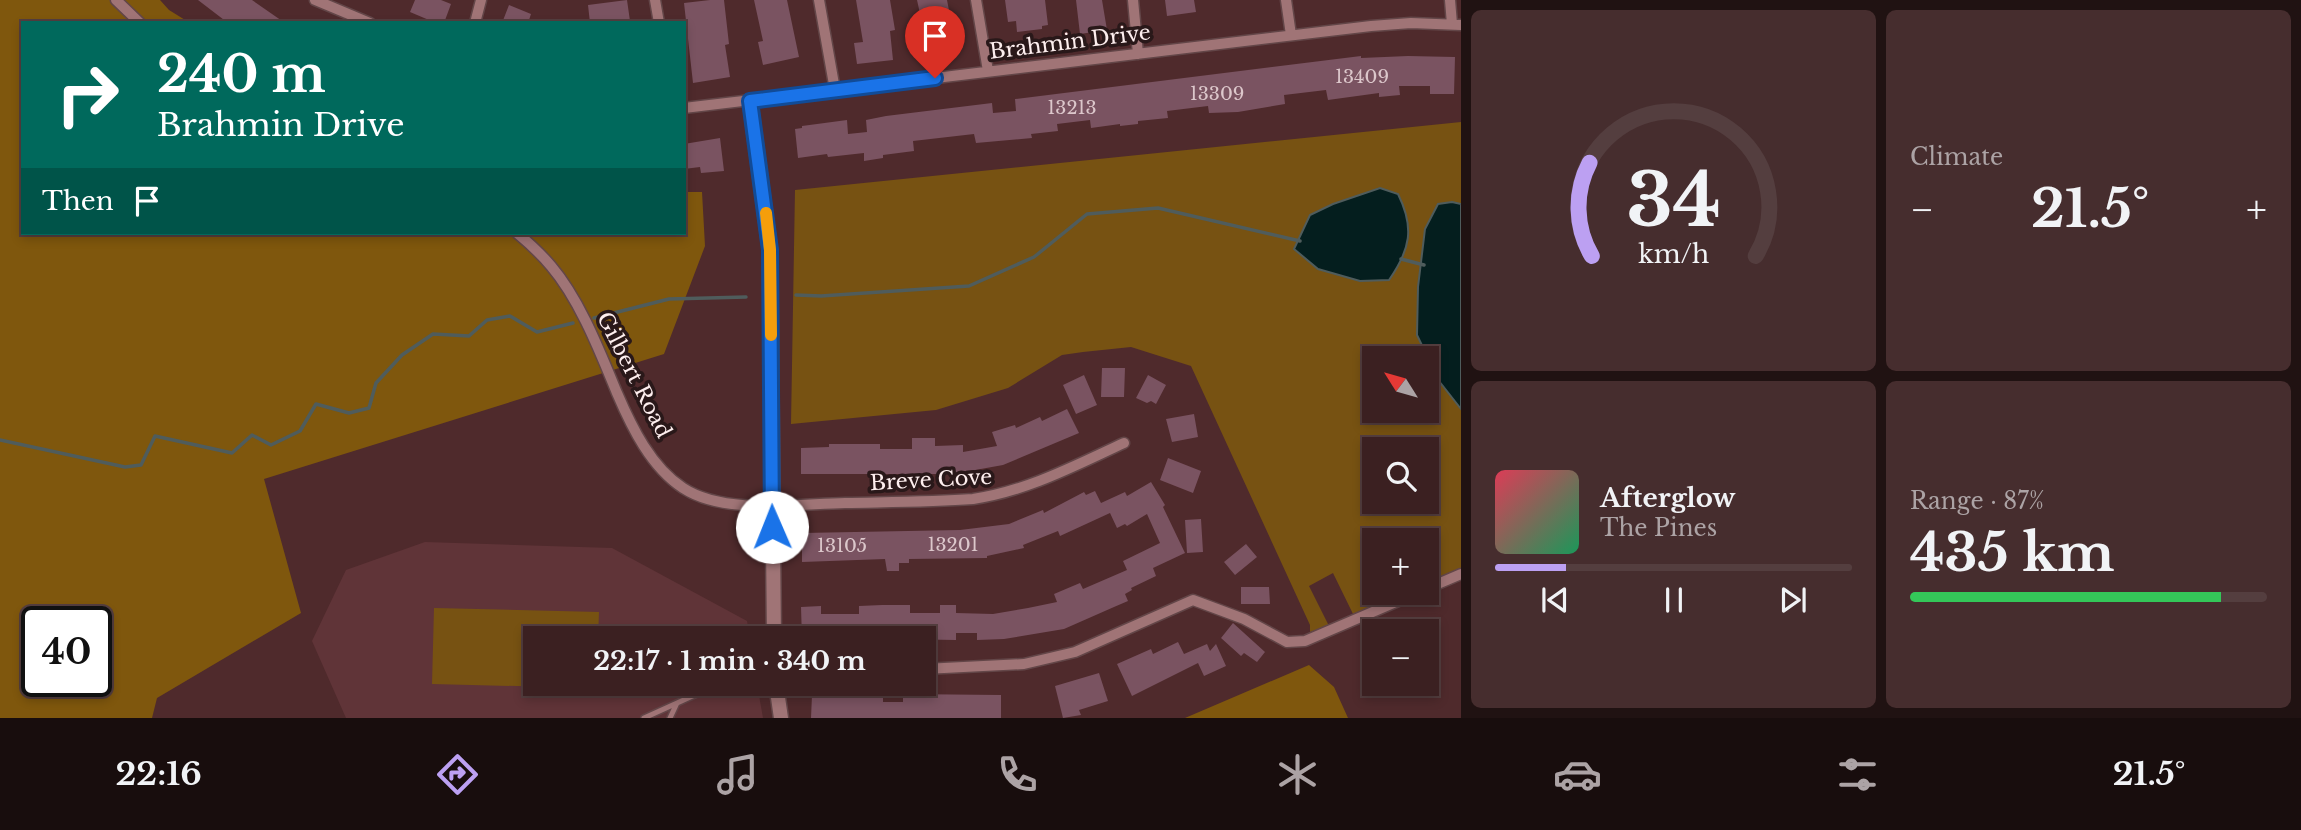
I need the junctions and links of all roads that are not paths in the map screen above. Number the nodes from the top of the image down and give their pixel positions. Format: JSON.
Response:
{"nodes":[{"id":1,"x":116,"y":0,"type":"edge"},
{"id":2,"x":315,"y":0,"type":"edge"},
{"id":3,"x":481,"y":0,"type":"edge"},
{"id":4,"x":655,"y":0,"type":"edge"},
{"id":5,"x":819,"y":0,"type":"edge"},
{"id":6,"x":976,"y":0,"type":"edge"},
{"id":7,"x":1133,"y":0,"type":"edge"},
{"id":8,"x":1286,"y":0,"type":"edge"},
{"id":9,"x":1450,"y":0,"type":"edge"},
{"id":10,"x":138,"y":21,"type":"edge"},
{"id":11,"x":365,"y":21,"type":"edge"},
{"id":12,"x":476,"y":21,"type":"edge"},
{"id":13,"x":659,"y":21,"type":"edge"},
{"id":14,"x":1456,"y":24,"type":"edge"},
{"id":15,"x":1291,"y":35,"type":"junction"},
{"id":16,"x":1138,"y":54,"type":"junction"},
{"id":17,"x":988,"y":71,"type":"junction"},
{"id":18,"x":835,"y":90,"type":"junction"},
{"id":19,"x":750,"y":101,"type":"junction"},
{"id":20,"x":686,"y":108,"type":"edge"},
{"id":21,"x":519,"y":235,"type":"edge"},
{"id":22,"x":1124,"y":443,"type":"dead end"},
{"id":23,"x":771,"y":505,"type":"junction"},
{"id":24,"x":1461,"y":575,"type":"edge"},
{"id":25,"x":1439,"y":584,"type":"edge"},
{"id":26,"x":1389,"y":605,"type":"edge"},
{"id":27,"x":774,"y":626,"type":"edge"},
{"id":28,"x":936,"y":668,"type":"edge"},
{"id":29,"x":692,"y":696,"type":"edge"},
{"id":30,"x":778,"y":696,"type":"edge"},
{"id":31,"x":677,"y":703,"type":"junction"},
{"id":32,"x":644,"y":718,"type":"edge"},
{"id":33,"x":670,"y":718,"type":"edge"},
{"id":34,"x":781,"y":718,"type":"edge"}],
"edges":[{"from":1,"to":10,"type":"street"},
{"from":2,"to":11,"type":"street"},
{"from":3,"to":12,"type":"street"},
{"from":4,"to":13,"type":"street"},
{"from":5,"to":18,"type":"street"},
{"from":6,"to":17,"type":"street"},
{"from":7,"to":16,"type":"street"},
{"from":8,"to":15,"type":"street"},
{"from":9,"to":14,"type":"street"},
{"from":14,"to":15,"type":"street","name":"Brahmin Drive"},
{"from":15,"to":16,"type":"street","name":"Brahmin Drive"},
{"from":16,"to":17,"type":"street","name":"Brahmin Drive"},
{"from":17,"to":18,"type":"street","name":"Brahmin Drive"},
{"from":18,"to":19,"type":"street","name":"Brahmin Drive"},
{"from":19,"to":20,"type":"street","name":"Brahmin Drive"},
{"from":19,"to":23,"type":"street"},
{"from":21,"to":23,"type":"street","name":"Gilbert Road"},
{"from":22,"to":23,"type":"street","name":"Breve Cove"},
{"from":23,"to":27,"type":"street"},
{"from":24,"to":25,"type":"street"},
{"from":26,"to":28,"type":"street"},
{"from":29,"to":31,"type":"lane"},
{"from":30,"to":34,"type":"street"},
{"from":31,"to":32,"type":"lane"},
{"from":31,"to":33,"type":"lane"}]}
